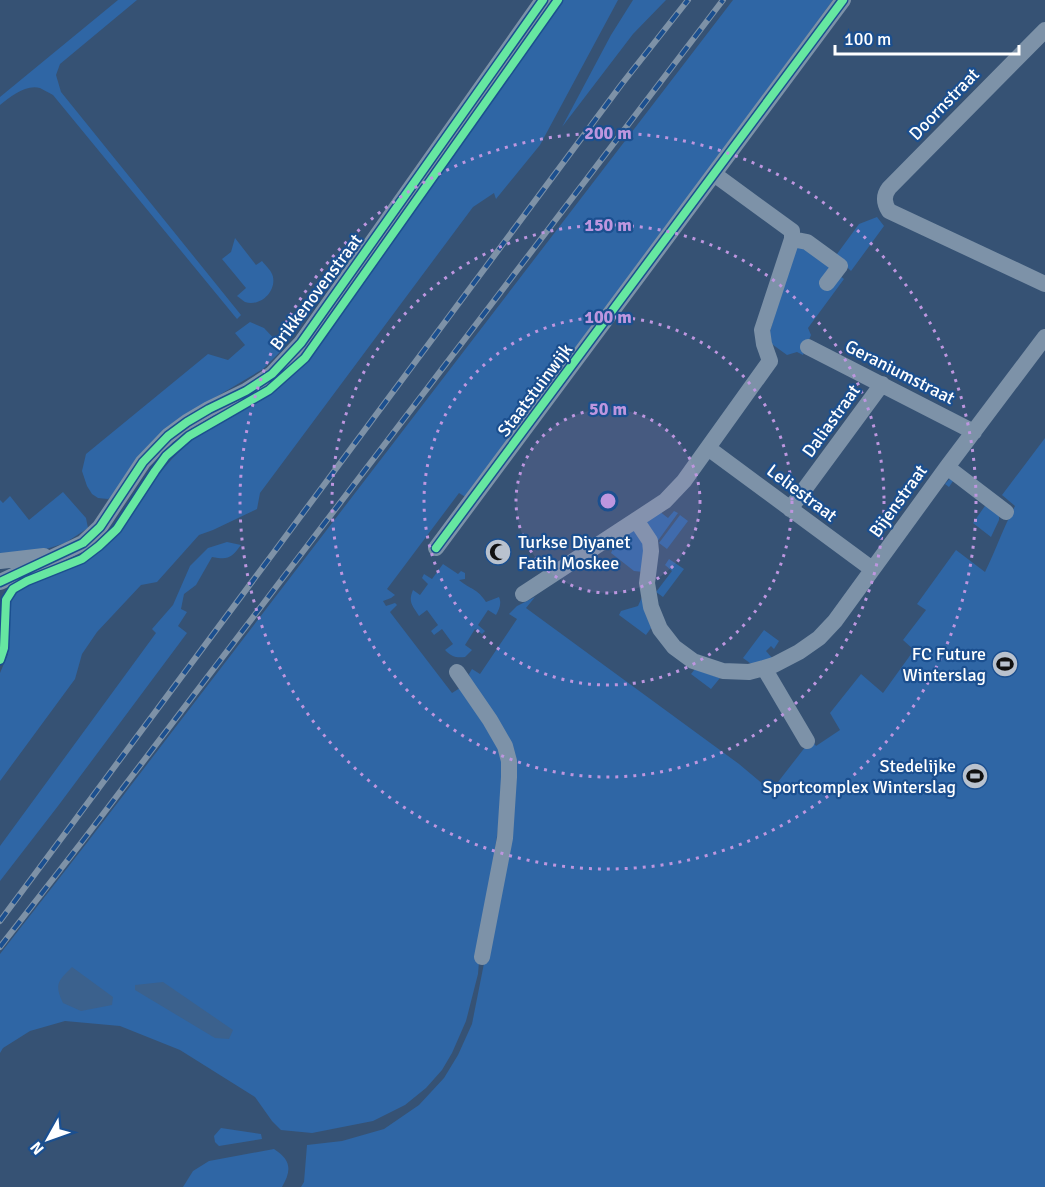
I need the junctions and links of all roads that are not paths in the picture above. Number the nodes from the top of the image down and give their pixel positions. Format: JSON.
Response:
{"nodes":[{"id":1,"x":543,"y":0,"type":"edge"},
{"id":2,"x":843,"y":0,"type":"edge"},
{"id":3,"x":1045,"y":30,"type":"edge"},
{"id":4,"x":714,"y":174,"type":"junction"},
{"id":5,"x":792,"y":239,"type":"junction"},
{"id":6,"x":827,"y":283,"type":"dead end"},
{"id":7,"x":1045,"y":284,"type":"edge"},
{"id":8,"x":1045,"y":337,"type":"edge"},
{"id":9,"x":808,"y":347,"type":"dead end"},
{"id":10,"x":882,"y":384,"type":"junction"},
{"id":11,"x":974,"y":432,"type":"junction"},
{"id":12,"x":708,"y":448,"type":"junction"},
{"id":13,"x":947,"y":467,"type":"junction"},
{"id":14,"x":790,"y":509,"type":"junction"},
{"id":15,"x":1006,"y":512,"type":"dead end"},
{"id":16,"x":636,"y":520,"type":"junction"},
{"id":17,"x":436,"y":548,"type":"dead end"},
{"id":18,"x":63,"y":553,"type":"junction"},
{"id":19,"x":0,"y":561,"type":"edge"},
{"id":20,"x":872,"y":569,"type":"junction"},
{"id":21,"x":0,"y":582,"type":"edge"},
{"id":22,"x":523,"y":594,"type":"dead end"},
{"id":23,"x":764,"y":668,"type":"junction"},
{"id":24,"x":457,"y":672,"type":"dead end"},
{"id":25,"x":807,"y":741,"type":"dead end"},
{"id":26,"x":482,"y":957,"type":"dead end"}],
"edges":[{"from":1,"to":18,"type":"street","name":"Brikkenovenstraat"},
{"from":2,"to":4,"type":"street","name":"Staatstuinwijk"},
{"from":3,"to":7,"type":"street","name":"Doornstraat"},
{"from":4,"to":5,"type":"street"},
{"from":4,"to":17,"type":"street","name":"Staatstuinwijk"},
{"from":5,"to":6,"type":"street"},
{"from":5,"to":12,"type":"street"},
{"from":8,"to":11,"type":"street","name":"Bijenstraat"},
{"from":9,"to":10,"type":"street","name":"Geraniumstraat"},
{"from":10,"to":11,"type":"street","name":"Geraniumstraat"},
{"from":10,"to":14,"type":"street","name":"Daliastraat"},
{"from":11,"to":13,"type":"street","name":"Bijenstraat"},
{"from":12,"to":14,"type":"street","name":"Leliestraat"},
{"from":12,"to":16,"type":"street"},
{"from":13,"to":15,"type":"street"},
{"from":13,"to":20,"type":"street","name":"Bijenstraat"},
{"from":14,"to":20,"type":"street","name":"Leliestraat"},
{"from":16,"to":22,"type":"street"},
{"from":16,"to":23,"type":"street","name":"Bijenstraat"},
{"from":18,"to":19,"type":"street","name":"Brikkenovenstraat"},
{"from":18,"to":21,"type":"street","name":"Brikkenovenstraat"},
{"from":20,"to":23,"type":"street","name":"Bijenstraat"},
{"from":23,"to":25,"type":"street"},
{"from":24,"to":26,"type":"street"}]}
